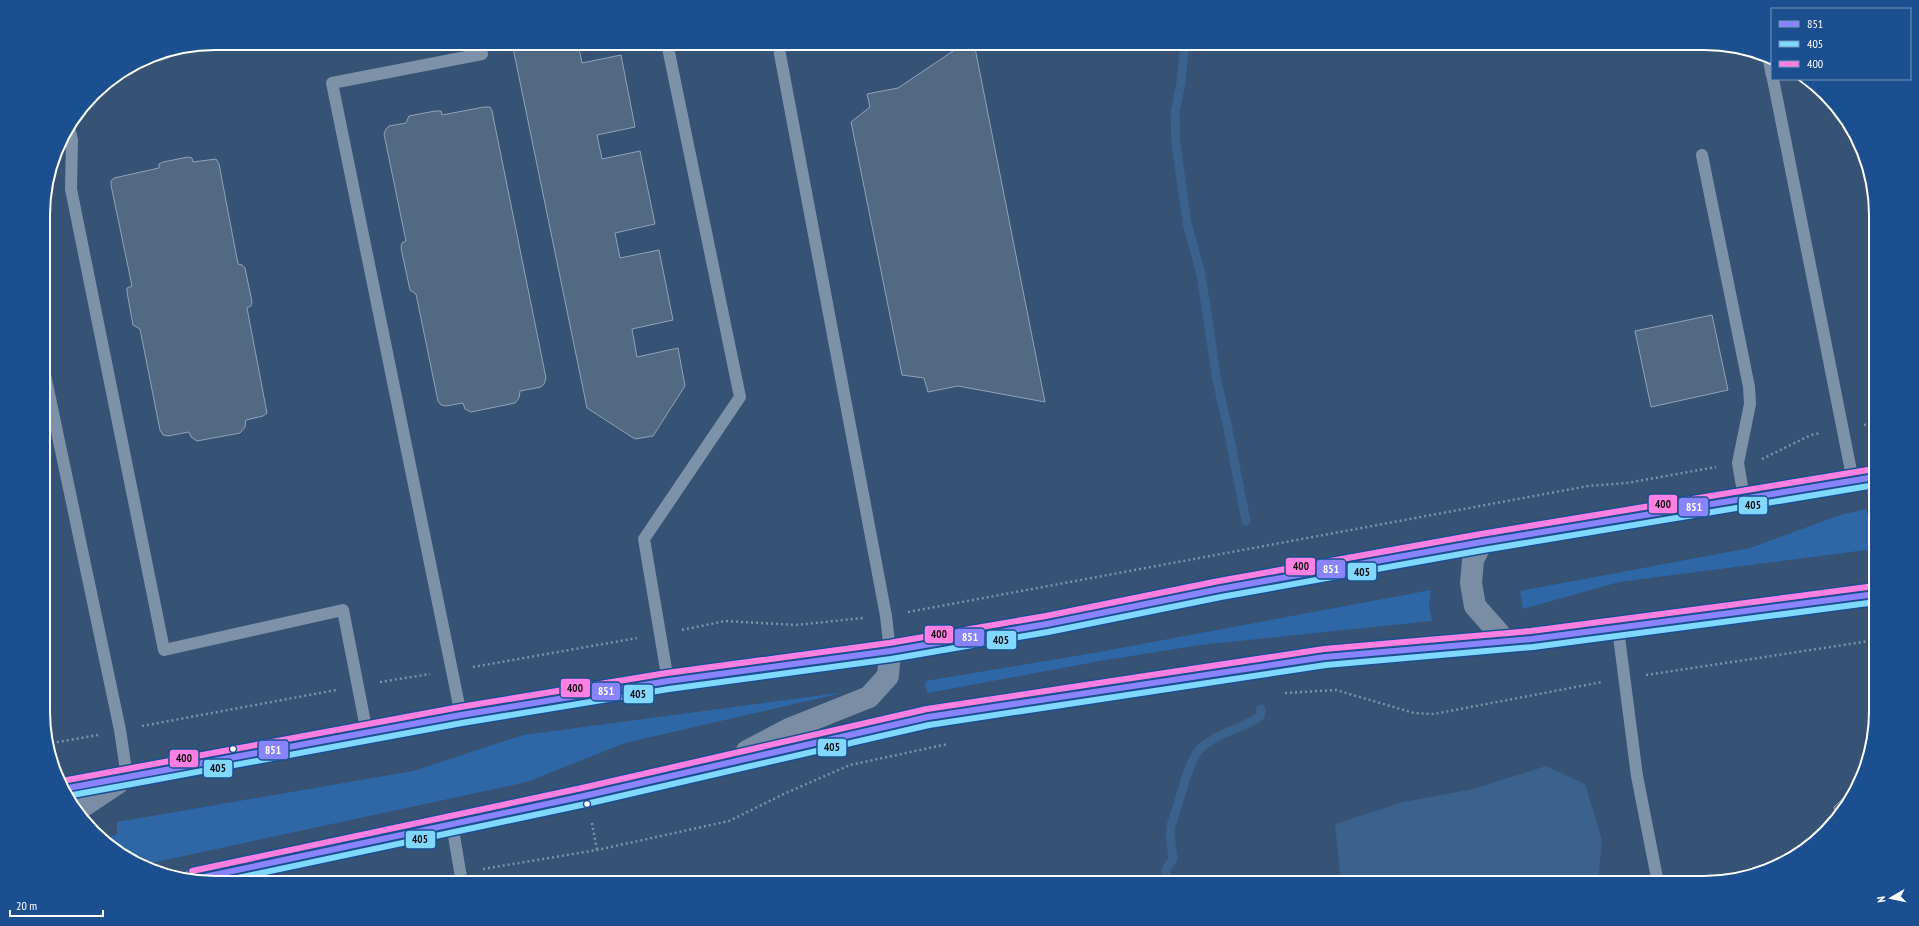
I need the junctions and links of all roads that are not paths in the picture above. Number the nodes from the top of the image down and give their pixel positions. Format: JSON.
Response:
{"nodes":[{"id":1,"x":481,"y":50,"type":"edge"},
{"id":2,"x":668,"y":50,"type":"edge"},
{"id":3,"x":779,"y":50,"type":"edge"},
{"id":4,"x":1773,"y":80,"type":"edge"},
{"id":5,"x":71,"y":135,"type":"edge"},
{"id":6,"x":1702,"y":155,"type":"dead end"},
{"id":7,"x":50,"y":398,"type":"edge"},
{"id":8,"x":1869,"y":478,"type":"edge"},
{"id":9,"x":1853,"y":481,"type":"junction"},
{"id":10,"x":1744,"y":498,"type":"junction"},
{"id":11,"x":1482,"y":542,"type":"junction"},
{"id":12,"x":1869,"y":595,"type":"edge"},
{"id":13,"x":1618,"y":629,"type":"junction"},
{"id":14,"x":1506,"y":641,"type":"junction"},
{"id":15,"x":890,"y":651,"type":"junction"},
{"id":16,"x":668,"y":681,"type":"junction"},
{"id":17,"x":461,"y":715,"type":"junction"},
{"id":18,"x":367,"y":733,"type":"junction"},
{"id":19,"x":721,"y":764,"type":"junction"},
{"id":20,"x":127,"y":777,"type":"junction"},
{"id":21,"x":69,"y":788,"type":"edge"},
{"id":22,"x":81,"y":807,"type":"edge"},
{"id":23,"x":452,"y":824,"type":"junction"},
{"id":24,"x":209,"y":876,"type":"edge"},
{"id":25,"x":461,"y":876,"type":"edge"},
{"id":26,"x":1657,"y":876,"type":"edge"}],
"edges":[{"from":1,"to":17,"type":"lane"},
{"from":2,"to":16,"type":"lane"},
{"from":3,"to":15,"type":"lane"},
{"from":4,"to":9,"type":"lane"},
{"from":5,"to":18,"type":"lane"},
{"from":6,"to":10,"type":"lane"},
{"from":7,"to":20,"type":"lane"},
{"from":8,"to":9,"type":"main road"},
{"from":9,"to":10,"type":"main road"},
{"from":10,"to":11,"type":"main road"},
{"from":11,"to":14,"type":"main road"},
{"from":11,"to":15,"type":"main road"},
{"from":12,"to":13,"type":"main road"},
{"from":13,"to":14,"type":"main road"},
{"from":13,"to":26,"type":"lane"},
{"from":14,"to":19,"type":"main road"},
{"from":15,"to":16,"type":"main road"},
{"from":15,"to":19,"type":"main road"},
{"from":16,"to":17,"type":"main road"},
{"from":17,"to":18,"type":"main road"},
{"from":18,"to":20,"type":"main road"},
{"from":19,"to":23,"type":"main road"},
{"from":20,"to":21,"type":"main road"},
{"from":20,"to":22,"type":"main road"},
{"from":23,"to":24,"type":"main road"},
{"from":23,"to":25,"type":"lane"}]}
